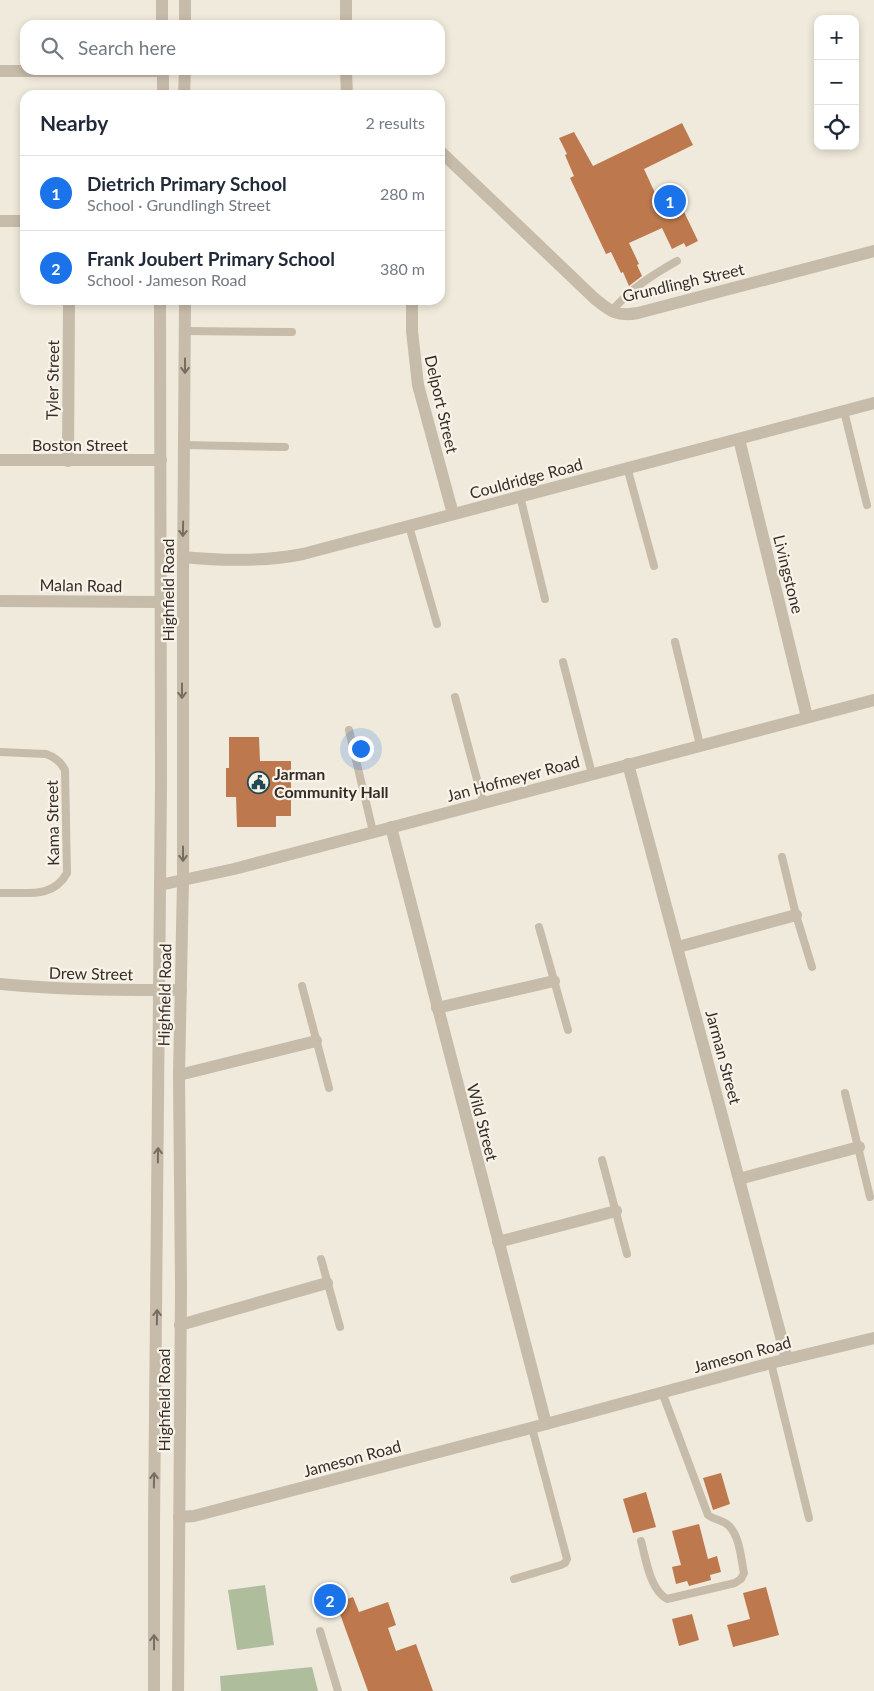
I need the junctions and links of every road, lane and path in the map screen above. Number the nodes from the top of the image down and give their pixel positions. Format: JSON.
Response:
{"nodes":[{"id":1,"x":162,"y":0,"type":"edge"},
{"id":2,"x":185,"y":0,"type":"edge"},
{"id":3,"x":346,"y":0,"type":"edge"},
{"id":4,"x":162,"y":20,"type":"edge"},
{"id":5,"x":185,"y":20,"type":"edge"},
{"id":6,"x":346,"y":20,"type":"edge"},
{"id":7,"x":0,"y":71,"type":"edge"},
{"id":8,"x":20,"y":71,"type":"edge"},
{"id":9,"x":163,"y":75,"type":"edge"},
{"id":10,"x":185,"y":75,"type":"edge"},
{"id":11,"x":346,"y":75,"type":"edge"},
{"id":12,"x":162,"y":90,"type":"edge"},
{"id":13,"x":184,"y":90,"type":"edge"},
{"id":14,"x":347,"y":90,"type":"edge"},
{"id":15,"x":445,"y":156,"type":"edge"},
{"id":16,"x":0,"y":221,"type":"edge"},
{"id":17,"x":20,"y":221,"type":"edge"},
{"id":18,"x":874,"y":251,"type":"edge"},
{"id":19,"x":676,"y":261,"type":"dead end"},
{"id":20,"x":69,"y":305,"type":"edge"},
{"id":21,"x":160,"y":305,"type":"edge"},
{"id":22,"x":185,"y":305,"type":"edge"},
{"id":23,"x":412,"y":305,"type":"edge"},
{"id":24,"x":611,"y":312,"type":"junction"},
{"id":25,"x":185,"y":331,"type":"junction"},
{"id":26,"x":292,"y":332,"type":"dead end"},
{"id":27,"x":874,"y":404,"type":"edge"},
{"id":28,"x":844,"y":411,"type":"junction"},
{"id":29,"x":739,"y":439,"type":"junction"},
{"id":30,"x":184,"y":445,"type":"junction"},
{"id":31,"x":286,"y":447,"type":"dead end"},
{"id":32,"x":0,"y":460,"type":"edge"},
{"id":33,"x":161,"y":460,"type":"junction"},
{"id":34,"x":68,"y":461,"type":"junction"},
{"id":35,"x":627,"y":467,"type":"junction"},
{"id":36,"x":520,"y":496,"type":"junction"},
{"id":37,"x":867,"y":505,"type":"dead end"},
{"id":38,"x":453,"y":514,"type":"junction"},
{"id":39,"x":409,"y":526,"type":"junction"},
{"id":40,"x":183,"y":557,"type":"junction"},
{"id":41,"x":654,"y":566,"type":"dead end"},
{"id":42,"x":546,"y":599,"type":"dead end"},
{"id":43,"x":0,"y":601,"type":"edge"},
{"id":44,"x":162,"y":602,"type":"junction"},
{"id":45,"x":437,"y":624,"type":"dead end"},
{"id":46,"x":675,"y":642,"type":"dead end"},
{"id":47,"x":563,"y":662,"type":"dead end"},
{"id":48,"x":455,"y":697,"type":"dead end"},
{"id":49,"x":874,"y":702,"type":"edge"},
{"id":50,"x":807,"y":717,"type":"junction"},
{"id":51,"x":349,"y":730,"type":"dead end"},
{"id":52,"x":700,"y":746,"type":"junction"},
{"id":53,"x":0,"y":752,"type":"edge"},
{"id":54,"x":628,"y":764,"type":"junction"},
{"id":55,"x":592,"y":774,"type":"junction"},
{"id":56,"x":483,"y":802,"type":"junction"},
{"id":57,"x":391,"y":827,"type":"junction"},
{"id":58,"x":373,"y":832,"type":"junction"},
{"id":59,"x":782,"y":857,"type":"dead end"},
{"id":60,"x":183,"y":881,"type":"junction"},
{"id":61,"x":160,"y":886,"type":"junction"},
{"id":62,"x":0,"y":892,"type":"edge"},
{"id":63,"x":796,"y":915,"type":"junction"},
{"id":64,"x":539,"y":927,"type":"dead end"},
{"id":65,"x":678,"y":947,"type":"junction"},
{"id":66,"x":812,"y":967,"type":"dead end"},
{"id":67,"x":554,"y":981,"type":"junction"},
{"id":68,"x":0,"y":984,"type":"edge"},
{"id":69,"x":302,"y":986,"type":"dead end"},
{"id":70,"x":160,"y":990,"type":"junction"},
{"id":71,"x":181,"y":990,"type":"junction"},
{"id":72,"x":437,"y":1008,"type":"junction"},
{"id":73,"x":568,"y":1030,"type":"dead end"},
{"id":74,"x":316,"y":1041,"type":"junction"},
{"id":75,"x":179,"y":1075,"type":"junction"},
{"id":76,"x":329,"y":1088,"type":"dead end"},
{"id":77,"x":845,"y":1094,"type":"dead end"},
{"id":78,"x":859,"y":1147,"type":"junction"},
{"id":79,"x":602,"y":1160,"type":"dead end"},
{"id":80,"x":739,"y":1178,"type":"junction"},
{"id":81,"x":870,"y":1197,"type":"dead end"},
{"id":82,"x":616,"y":1211,"type":"junction"},
{"id":83,"x":498,"y":1242,"type":"junction"},
{"id":84,"x":627,"y":1254,"type":"dead end"},
{"id":85,"x":321,"y":1259,"type":"dead end"},
{"id":86,"x":327,"y":1283,"type":"junction"},
{"id":87,"x":180,"y":1324,"type":"junction"},
{"id":88,"x":340,"y":1327,"type":"dead end"},
{"id":89,"x":874,"y":1338,"type":"edge"},
{"id":90,"x":787,"y":1359,"type":"junction"},
{"id":91,"x":771,"y":1363,"type":"junction"},
{"id":92,"x":662,"y":1392,"type":"junction"},
{"id":93,"x":546,"y":1424,"type":"junction"},
{"id":94,"x":532,"y":1428,"type":"junction"},
{"id":95,"x":179,"y":1517,"type":"junction"},
{"id":96,"x":809,"y":1518,"type":"dead end"},
{"id":97,"x":641,"y":1541,"type":"dead end"},
{"id":98,"x":514,"y":1579,"type":"dead end"},
{"id":99,"x":320,"y":1631,"type":"dead end"},
{"id":100,"x":154,"y":1691,"type":"edge"},
{"id":101,"x":178,"y":1691,"type":"edge"},
{"id":102,"x":338,"y":1691,"type":"edge"}],
"edges":[{"from":1,"to":4,"type":"street"},
{"from":2,"to":5,"type":"street"},
{"from":3,"to":6,"type":"street"},
{"from":7,"to":8,"type":"street"},
{"from":9,"to":12,"type":"street"},
{"from":10,"to":13,"type":"street"},
{"from":11,"to":14,"type":"street"},
{"from":15,"to":24,"type":"street","name":"Grundlingh Street"},
{"from":16,"to":17,"type":"street"},
{"from":18,"to":24,"type":"street","name":"Grundlingh Street"},
{"from":19,"to":24,"type":"lane"},
{"from":20,"to":34,"type":"street","name":"Tyler Street"},
{"from":21,"to":33,"type":"street","name":"Highfield Road"},
{"from":22,"to":25,"type":"street","name":"Highfield Road"},
{"from":23,"to":38,"type":"street","name":"Delport Street"},
{"from":25,"to":26,"type":"lane"},
{"from":25,"to":30,"type":"street","name":"Highfield Road","one_way":true},
{"from":27,"to":28,"type":"street","name":"Couldridge Road"},
{"from":28,"to":29,"type":"street","name":"Couldridge Road"},
{"from":28,"to":37,"type":"lane"},
{"from":29,"to":35,"type":"street","name":"Couldridge Road"},
{"from":29,"to":50,"type":"street","name":"Livingstone"},
{"from":30,"to":31,"type":"lane"},
{"from":30,"to":40,"type":"street","name":"Highfield Road","one_way":true},
{"from":32,"to":34,"type":"street","name":"Boston Street"},
{"from":33,"to":34,"type":"street","name":"Boston Street"},
{"from":33,"to":44,"type":"street","name":"Highfield Road"},
{"from":35,"to":36,"type":"street","name":"Couldridge Road"},
{"from":35,"to":41,"type":"lane"},
{"from":36,"to":38,"type":"street","name":"Couldridge Road"},
{"from":36,"to":42,"type":"lane"},
{"from":38,"to":39,"type":"street","name":"Couldridge Road"},
{"from":39,"to":40,"type":"street","name":"Couldridge Road"},
{"from":39,"to":45,"type":"lane"},
{"from":40,"to":60,"type":"street","name":"Highfield Road","one_way":true},
{"from":43,"to":44,"type":"street","name":"Malan Road"},
{"from":44,"to":61,"type":"street","name":"Highfield Road"},
{"from":46,"to":52,"type":"lane"},
{"from":47,"to":55,"type":"lane"},
{"from":48,"to":56,"type":"lane"},
{"from":49,"to":50,"type":"street","name":"Jan Hofmeyer Road"},
{"from":50,"to":52,"type":"street","name":"Jan Hofmeyer Road"},
{"from":51,"to":58,"type":"lane"},
{"from":52,"to":54,"type":"street","name":"Jan Hofmeyer Road"},
{"from":53,"to":62,"type":"lane","name":"Kama Street"},
{"from":54,"to":55,"type":"street","name":"Jan Hofmeyer Road"},
{"from":54,"to":65,"type":"street","name":"Jarman Street"},
{"from":55,"to":56,"type":"street","name":"Jan Hofmeyer Road"},
{"from":56,"to":57,"type":"street","name":"Jan Hofmeyer Road"},
{"from":57,"to":58,"type":"street","name":"Jan Hofmeyer Road"},
{"from":57,"to":72,"type":"street","name":"Wild Street"},
{"from":58,"to":60,"type":"street","name":"Jan Hofmeyer Road"},
{"from":59,"to":63,"type":"lane"},
{"from":60,"to":61,"type":"street","name":"Jan Hofmeyer Road"},
{"from":60,"to":71,"type":"street","name":"Highfield Road"},
{"from":61,"to":70,"type":"street","name":"Highfield Road"},
{"from":63,"to":65,"type":"street"},
{"from":63,"to":66,"type":"lane"},
{"from":64,"to":67,"type":"lane"},
{"from":65,"to":80,"type":"street","name":"Jarman Street"},
{"from":67,"to":72,"type":"street"},
{"from":67,"to":73,"type":"lane"},
{"from":68,"to":70,"type":"street","name":"Drew Street"},
{"from":69,"to":74,"type":"lane"},
{"from":70,"to":71,"type":"street","name":"Drew Street"},
{"from":100,"to":70,"type":"street","name":"Highfield Road","one_way":true},
{"from":71,"to":75,"type":"street","name":"Highfield Road"},
{"from":72,"to":83,"type":"street","name":"Wild Street"},
{"from":74,"to":75,"type":"street"},
{"from":74,"to":76,"type":"lane"},
{"from":75,"to":87,"type":"street","name":"Highfield Road"},
{"from":77,"to":78,"type":"lane"},
{"from":78,"to":80,"type":"street"},
{"from":78,"to":81,"type":"lane"},
{"from":79,"to":82,"type":"lane"},
{"from":80,"to":90,"type":"street","name":"Jarman Street"},
{"from":82,"to":83,"type":"street"},
{"from":82,"to":84,"type":"lane"},
{"from":83,"to":93,"type":"street","name":"Wild Street"},
{"from":85,"to":86,"type":"lane"},
{"from":86,"to":87,"type":"street"},
{"from":86,"to":88,"type":"lane"},
{"from":87,"to":95,"type":"street","name":"Highfield Road"},
{"from":89,"to":90,"type":"street","name":"Jameson Road"},
{"from":90,"to":91,"type":"street","name":"Jameson Road"},
{"from":91,"to":92,"type":"street","name":"Jameson Road"},
{"from":91,"to":96,"type":"lane"},
{"from":92,"to":93,"type":"street","name":"Jameson Road"},
{"from":92,"to":97,"type":"lane"},
{"from":93,"to":94,"type":"street","name":"Jameson Road"},
{"from":94,"to":95,"type":"street","name":"Jameson Road"},
{"from":94,"to":98,"type":"lane"},
{"from":95,"to":101,"type":"street","name":"Highfield Road"},
{"from":99,"to":102,"type":"lane"}]}
